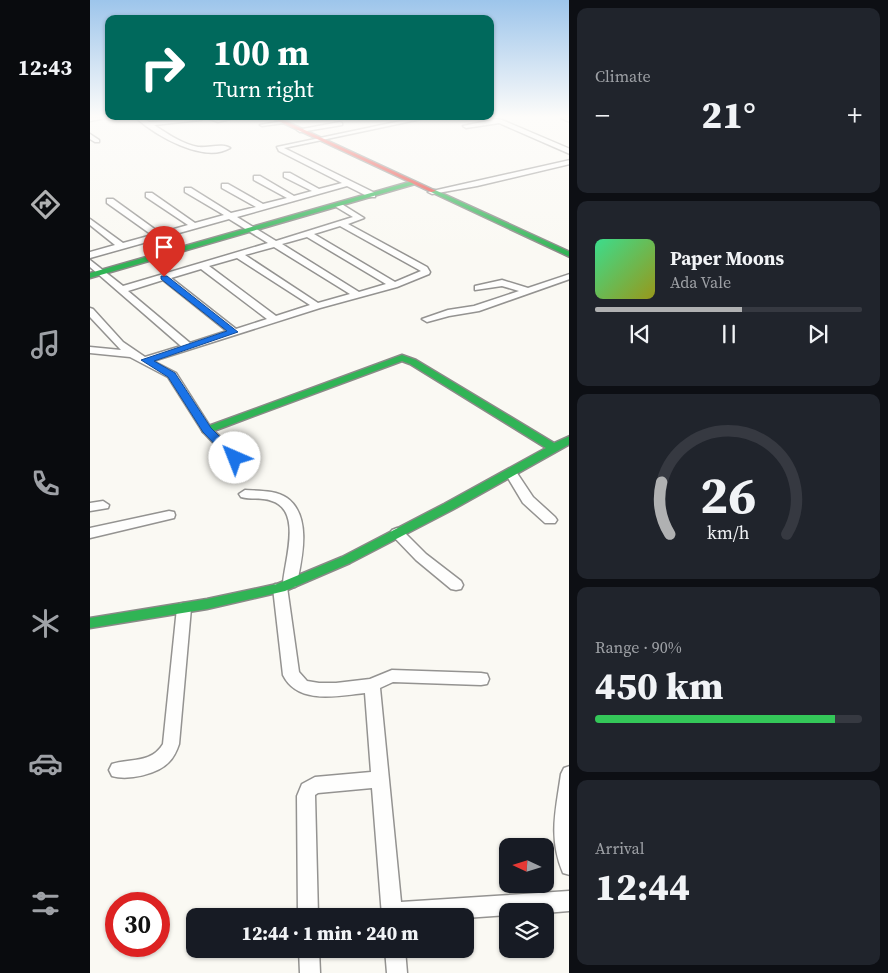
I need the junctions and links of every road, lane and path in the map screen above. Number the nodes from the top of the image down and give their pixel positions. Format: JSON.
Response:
{"nodes":[{"id":1,"x":309,"y":163,"type":"edge"},
{"id":2,"x":372,"y":163,"type":"edge"},
{"id":3,"x":563,"y":163,"type":"edge"},
{"id":4,"x":287,"y":175,"type":"dead end"},
{"id":5,"x":257,"y":178,"type":"dead end"},
{"id":6,"x":349,"y":183,"type":"junction"},
{"id":7,"x":413,"y":183,"type":"junction"},
{"id":8,"x":225,"y":186,"type":"dead end"},
{"id":9,"x":188,"y":190,"type":"dead end"},
{"id":10,"x":319,"y":192,"type":"junction"},
{"id":11,"x":432,"y":192,"type":"junction"},
{"id":12,"x":149,"y":195,"type":"dead end"},
{"id":13,"x":372,"y":195,"type":"junction"},
{"id":14,"x":294,"y":199,"type":"junction"},
{"id":15,"x":110,"y":200,"type":"dead end"},
{"id":16,"x":337,"y":205,"type":"junction"},
{"id":17,"x":262,"y":207,"type":"junction"},
{"id":18,"x":230,"y":216,"type":"junction"},
{"id":19,"x":90,"y":221,"type":"edge"},
{"id":20,"x":342,"y":224,"type":"junction"},
{"id":21,"x":194,"y":226,"type":"junction"},
{"id":22,"x":251,"y":230,"type":"junction"},
{"id":23,"x":308,"y":234,"type":"junction"},
{"id":24,"x":159,"y":236,"type":"junction"},
{"id":25,"x":274,"y":244,"type":"junction"},
{"id":26,"x":121,"y":246,"type":"junction"},
{"id":27,"x":90,"y":255,"type":"edge"},
{"id":28,"x":238,"y":255,"type":"junction"},
{"id":29,"x":569,"y":255,"type":"edge"},
{"id":30,"x":90,"y":263,"type":"edge"},
{"id":31,"x":202,"y":266,"type":"junction"},
{"id":32,"x":95,"y":274,"type":"edge"},
{"id":33,"x":569,"y":276,"type":"edge"},
{"id":34,"x":164,"y":277,"type":"junction"},
{"id":35,"x":394,"y":285,"type":"junction"},
{"id":36,"x":478,"y":288,"type":"dead end"},
{"id":37,"x":121,"y":290,"type":"junction"},
{"id":38,"x":526,"y":291,"type":"junction"},
{"id":39,"x":358,"y":295,"type":"junction"},
{"id":40,"x":317,"y":306,"type":"junction"},
{"id":41,"x":90,"y":311,"type":"edge"},
{"id":42,"x":274,"y":319,"type":"junction"},
{"id":43,"x":427,"y":319,"type":"dead end"},
{"id":44,"x":234,"y":332,"type":"junction"},
{"id":45,"x":189,"y":347,"type":"junction"},
{"id":46,"x":90,"y":350,"type":"edge"},
{"id":47,"x":132,"y":354,"type":"junction"},
{"id":48,"x":146,"y":360,"type":"junction"},
{"id":49,"x":207,"y":430,"type":"junction"},
{"id":50,"x":569,"y":439,"type":"edge"},
{"id":51,"x":554,"y":448,"type":"junction"},
{"id":52,"x":235,"y":458,"type":"dead end"},
{"id":53,"x":511,"y":473,"type":"junction"},
{"id":54,"x":245,"y":494,"type":"dead end"},
{"id":55,"x":168,"y":515,"type":"dead end"},
{"id":56,"x":550,"y":520,"type":"dead end"},
{"id":57,"x":90,"y":533,"type":"edge"},
{"id":58,"x":398,"y":533,"type":"junction"},
{"id":59,"x":285,"y":585,"type":"junction"},
{"id":60,"x":456,"y":585,"type":"dead end"},
{"id":61,"x":184,"y":608,"type":"junction"},
{"id":62,"x":90,"y":623,"type":"edge"},
{"id":63,"x":481,"y":679,"type":"dead end"},
{"id":64,"x":372,"y":685,"type":"junction"},
{"id":65,"x":118,"y":770,"type":"dead end"},
{"id":66,"x":569,"y":774,"type":"edge"},
{"id":67,"x":381,"y":779,"type":"junction"},
{"id":68,"x":567,"y":805,"type":"edge"},
{"id":69,"x":569,"y":866,"type":"edge"},
{"id":70,"x":569,"y":901,"type":"edge"},
{"id":71,"x":308,"y":908,"type":"edge"},
{"id":72,"x":392,"y":908,"type":"edge"},
{"id":73,"x":474,"y":908,"type":"edge"},
{"id":74,"x":309,"y":958,"type":"edge"},
{"id":75,"x":396,"y":958,"type":"edge"},
{"id":76,"x":310,"y":973,"type":"edge"},
{"id":77,"x":397,"y":973,"type":"edge"}],
"edges":[{"from":1,"to":6,"type":"street"},
{"from":2,"to":7,"type":"street"},
{"from":3,"to":11,"type":"street"},
{"from":4,"to":10,"type":"street"},
{"from":5,"to":14,"type":"street"},
{"from":6,"to":10,"type":"street"},
{"from":6,"to":13,"type":"street"},
{"from":7,"to":11,"type":"street"},
{"from":7,"to":13,"type":"street"},
{"from":8,"to":17,"type":"street"},
{"from":9,"to":18,"type":"street"},
{"from":10,"to":14,"type":"street"},
{"from":11,"to":29,"type":"street"},
{"from":12,"to":21,"type":"street"},
{"from":13,"to":16,"type":"street"},
{"from":14,"to":17,"type":"street"},
{"from":15,"to":24,"type":"street"},
{"from":16,"to":20,"type":"street"},
{"from":16,"to":22,"type":"street"},
{"from":17,"to":18,"type":"street"},
{"from":18,"to":21,"type":"street"},
{"from":18,"to":22,"type":"street"},
{"from":19,"to":26,"type":"street"},
{"from":20,"to":23,"type":"street"},
{"from":20,"to":35,"type":"street"},
{"from":21,"to":24,"type":"street"},
{"from":22,"to":25,"type":"street"},
{"from":22,"to":32,"type":"street"},
{"from":23,"to":25,"type":"street"},
{"from":23,"to":35,"type":"street"},
{"from":24,"to":26,"type":"street"},
{"from":25,"to":28,"type":"street"},
{"from":25,"to":39,"type":"street"},
{"from":26,"to":27,"type":"street"},
{"from":28,"to":31,"type":"street"},
{"from":28,"to":40,"type":"street"},
{"from":30,"to":32,"type":"street"},
{"from":31,"to":34,"type":"street"},
{"from":31,"to":42,"type":"street"},
{"from":32,"to":37,"type":"street"},
{"from":33,"to":38,"type":"street"},
{"from":34,"to":37,"type":"street"},
{"from":34,"to":44,"type":"street"},
{"from":35,"to":39,"type":"street"},
{"from":36,"to":38,"type":"street"},
{"from":37,"to":45,"type":"street"},
{"from":38,"to":43,"type":"street"},
{"from":39,"to":40,"type":"street"},
{"from":40,"to":42,"type":"street"},
{"from":41,"to":47,"type":"street"},
{"from":42,"to":44,"type":"street"},
{"from":44,"to":45,"type":"street"},
{"from":45,"to":48,"type":"street"},
{"from":46,"to":47,"type":"street"},
{"from":47,"to":48,"type":"street"},
{"from":48,"to":49,"type":"street"},
{"from":49,"to":51,"type":"street"},
{"from":49,"to":52,"type":"street"},
{"from":50,"to":51,"type":"street"},
{"from":51,"to":53,"type":"street"},
{"from":53,"to":56,"type":"street"},
{"from":53,"to":58,"type":"street"},
{"from":54,"to":59,"type":"street"},
{"from":55,"to":57,"type":"street"},
{"from":58,"to":59,"type":"street"},
{"from":58,"to":60,"type":"street"},
{"from":59,"to":61,"type":"street"},
{"from":59,"to":64,"type":"street"},
{"from":61,"to":62,"type":"street"},
{"from":61,"to":65,"type":"street"},
{"from":63,"to":64,"type":"street"},
{"from":64,"to":67,"type":"street"},
{"from":66,"to":68,"type":"street"},
{"from":67,"to":71,"type":"street"},
{"from":67,"to":72,"type":"street"},
{"from":68,"to":69,"type":"street"},
{"from":70,"to":73,"type":"street"},
{"from":74,"to":76,"type":"street"},
{"from":75,"to":77,"type":"street"}]}
